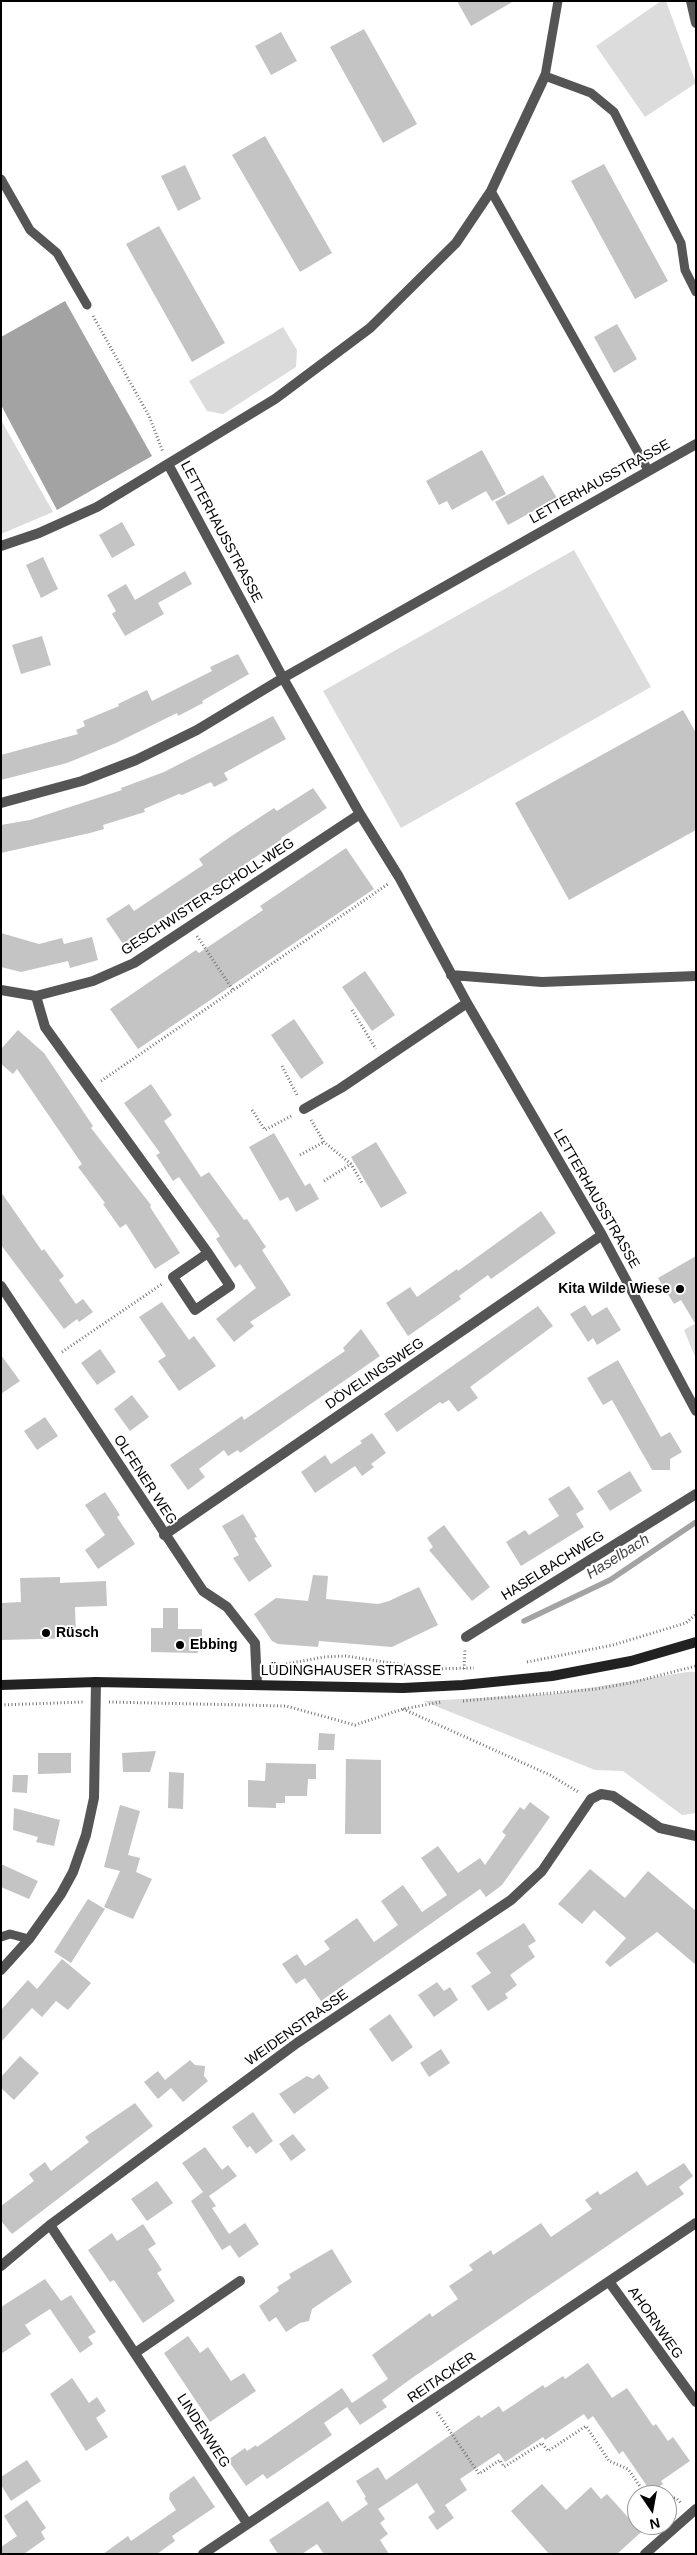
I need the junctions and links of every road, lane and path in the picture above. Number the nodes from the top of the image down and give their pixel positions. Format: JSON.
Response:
{"nodes":[{"id":1,"x":558,"y":1,"type":"edge"},
{"id":2,"x":691,"y":1,"type":"edge"},
{"id":3,"x":696,"y":23,"type":"edge"},
{"id":4,"x":545,"y":76,"type":"junction"},
{"id":5,"x":1,"y":179,"type":"edge"},
{"id":6,"x":491,"y":191,"type":"junction"},
{"id":7,"x":696,"y":292,"type":"edge"},
{"id":8,"x":87,"y":305,"type":"joint"},
{"id":9,"x":696,"y":444,"type":"edge"},
{"id":10,"x":168,"y":464,"type":"junction"},
{"id":11,"x":648,"y":470,"type":"junction"},
{"id":12,"x":1,"y":546,"type":"edge"},
{"id":13,"x":283,"y":678,"type":"junction"},
{"id":14,"x":1,"y":803,"type":"edge"},
{"id":15,"x":360,"y":814,"type":"junction"},
{"id":16,"x":399,"y":877,"type":"junction"},
{"id":17,"x":190,"y":926,"type":"junction"},
{"id":18,"x":451,"y":975,"type":"junction"},
{"id":19,"x":696,"y":976,"type":"edge"},
{"id":20,"x":1,"y":990,"type":"edge"},
{"id":21,"x":234,"y":990,"type":"junction"},
{"id":22,"x":36,"y":996,"type":"junction"},
{"id":23,"x":467,"y":1004,"type":"junction"},
{"id":24,"x":352,"y":1010,"type":"dead end"},
{"id":25,"x":383,"y":1060,"type":"junction"},
{"id":26,"x":282,"y":1066,"type":"dead end"},
{"id":27,"x":89,"y":1089,"type":"junction"},
{"id":28,"x":304,"y":1109,"type":"junction"},
{"id":29,"x":252,"y":1110,"type":"dead end"},
{"id":30,"x":324,"y":1142,"type":"junction"},
{"id":31,"x":300,"y":1155,"type":"dead end"},
{"id":32,"x":351,"y":1164,"type":"junction"},
{"id":33,"x":324,"y":1181,"type":"dead end"},
{"id":34,"x":362,"y":1183,"type":"dead end"},
{"id":35,"x":602,"y":1235,"type":"junction"},
{"id":36,"x":208,"y":1254,"type":"junction"},
{"id":37,"x":173,"y":1277,"type":"junction"},
{"id":38,"x":1,"y":1286,"type":"edge"},
{"id":39,"x":52,"y":1360,"type":"junction"},
{"id":40,"x":696,"y":1411,"type":"edge"},
{"id":41,"x":696,"y":1494,"type":"edge"},
{"id":42,"x":164,"y":1535,"type":"junction"},
{"id":43,"x":696,"y":1614,"type":"edge"},
{"id":44,"x":466,"y":1637,"type":"joint"},
{"id":45,"x":696,"y":1642,"type":"edge"},
{"id":46,"x":526,"y":1662,"type":"dead end"},
{"id":47,"x":257,"y":1667,"type":"junction"},
{"id":48,"x":464,"y":1668,"type":"junction"},
{"id":49,"x":479,"y":1668,"type":"dead end"},
{"id":50,"x":96,"y":1682,"type":"junction"},
{"id":51,"x":257,"y":1684,"type":"junction"},
{"id":52,"x":1,"y":1685,"type":"edge"},
{"id":53,"x":463,"y":1685,"type":"junction"},
{"id":54,"x":403,"y":1709,"type":"dead end"},
{"id":55,"x":591,"y":1799,"type":"junction"},
{"id":56,"x":696,"y":1836,"type":"edge"},
{"id":57,"x":1,"y":1937,"type":"edge"},
{"id":58,"x":29,"y":1939,"type":"junction"},
{"id":59,"x":1,"y":1970,"type":"edge"},
{"id":60,"x":696,"y":2223,"type":"edge"},
{"id":61,"x":50,"y":2225,"type":"junction"},
{"id":62,"x":1,"y":2266,"type":"edge"},
{"id":63,"x":240,"y":2281,"type":"dead end"},
{"id":64,"x":610,"y":2283,"type":"junction"},
{"id":65,"x":135,"y":2353,"type":"junction"},
{"id":66,"x":430,"y":2402,"type":"junction"},
{"id":67,"x":696,"y":2402,"type":"edge"},
{"id":68,"x":639,"y":2485,"type":"edge"},
{"id":69,"x":696,"y":2509,"type":"edge"},
{"id":70,"x":247,"y":2524,"type":"junction"},
{"id":71,"x":203,"y":2554,"type":"edge"},
{"id":72,"x":645,"y":2554,"type":"edge"}],
"edges":[{"from":1,"to":4,"type":"lane"},
{"from":2,"to":3,"type":"street"},
{"from":4,"to":6,"type":"street","name":"LETTERHAUSSTRASSE"},
{"from":4,"to":7,"type":"lane"},
{"from":5,"to":8,"type":"lane"},
{"from":6,"to":10,"type":"street","name":"LETTERHAUSSTRASSE"},
{"from":6,"to":11,"type":"lane"},
{"from":8,"to":10,"type":"path"},
{"from":9,"to":11,"type":"street","name":"LETTERHAUSSTRASSE"},
{"from":10,"to":12,"type":"street"},
{"from":10,"to":13,"type":"street","name":"LETTERHAUSSTRASSE"},
{"from":11,"to":13,"type":"street","name":"LETTERHAUSSTRASSE"},
{"from":13,"to":14,"type":"street"},
{"from":13,"to":15,"type":"street","name":"LETTERHAUSSTRASSE"},
{"from":15,"to":16,"type":"street","name":"LETTERHAUSSTRASSE"},
{"from":15,"to":17,"type":"street","name":"GESCHWISTER-SCHOLL-WEG"},
{"from":16,"to":18,"type":"street","name":"LETTERHAUSSTRASSE"},
{"from":16,"to":21,"type":"path"},
{"from":17,"to":21,"type":"path"},
{"from":17,"to":22,"type":"street","name":"GESCHWISTER-SCHOLL-WEG"},
{"from":18,"to":19,"type":"street"},
{"from":18,"to":23,"type":"street","name":"LETTERHAUSSTRASSE"},
{"from":20,"to":22,"type":"street","name":"GESCHWISTER-SCHOLL-WEG"},
{"from":21,"to":27,"type":"path"},
{"from":22,"to":27,"type":"street"},
{"from":23,"to":25,"type":"street"},
{"from":23,"to":35,"type":"street","name":"LETTERHAUSSTRASSE"},
{"from":24,"to":25,"type":"path"},
{"from":25,"to":28,"type":"street"},
{"from":26,"to":28,"type":"path"},
{"from":27,"to":36,"type":"street"},
{"from":28,"to":29,"type":"path"},
{"from":28,"to":30,"type":"path"},
{"from":30,"to":31,"type":"path"},
{"from":30,"to":32,"type":"path"},
{"from":32,"to":33,"type":"path"},
{"from":32,"to":34,"type":"path"},
{"from":35,"to":40,"type":"street","name":"LETTERHAUSSTRASSE"},
{"from":35,"to":42,"type":"street","name":"DÖVELINGSWEG"},
{"from":36,"to":37,"type":"street"},
{"from":36,"to":37,"type":"street"},
{"from":37,"to":39,"type":"path"},
{"from":38,"to":39,"type":"street","name":"OLFENER WEG"},
{"from":39,"to":42,"type":"street","name":"OLFENER WEG"},
{"from":41,"to":44,"type":"street","name":"HASELBACHWEG"},
{"from":42,"to":47,"type":"street","name":"OLFENER WEG"},
{"from":43,"to":46,"type":"path"},
{"from":44,"to":48,"type":"path"},
{"from":45,"to":53,"type":"street","name":"LÜDINGHAUSER STRASSE"},
{"from":47,"to":48,"type":"path"},
{"from":47,"to":51,"type":"street","name":"OLFENER WEG"},
{"from":48,"to":49,"type":"path"},
{"from":48,"to":53,"type":"path"},
{"from":50,"to":51,"type":"street","name":"LÜDINGHAUSER STRASSE"},
{"from":50,"to":52,"type":"street","name":"LÜDINGHAUSER STRASSE"},
{"from":50,"to":58,"type":"street"},
{"from":51,"to":53,"type":"street","name":"LÜDINGHAUSER STRASSE"},
{"from":54,"to":55,"type":"path"},
{"from":55,"to":56,"type":"street"},
{"from":55,"to":61,"type":"street","name":"WEIDENSTRASSE"},
{"from":57,"to":58,"type":"lane"},
{"from":58,"to":59,"type":"street"},
{"from":60,"to":64,"type":"street","name":"REITACKER"},
{"from":61,"to":62,"type":"street","name":"WEIDENSTRASSE"},
{"from":61,"to":65,"type":"street","name":"LINDENWEG"},
{"from":63,"to":65,"type":"street"},
{"from":64,"to":66,"type":"street","name":"REITACKER"},
{"from":64,"to":67,"type":"street","name":"AHORNWEG"},
{"from":65,"to":70,"type":"street","name":"LINDENWEG"},
{"from":66,"to":68,"type":"path"},
{"from":66,"to":70,"type":"street","name":"REITACKER"},
{"from":69,"to":72,"type":"street"},
{"from":70,"to":71,"type":"street","name":"REITACKER"}]}
